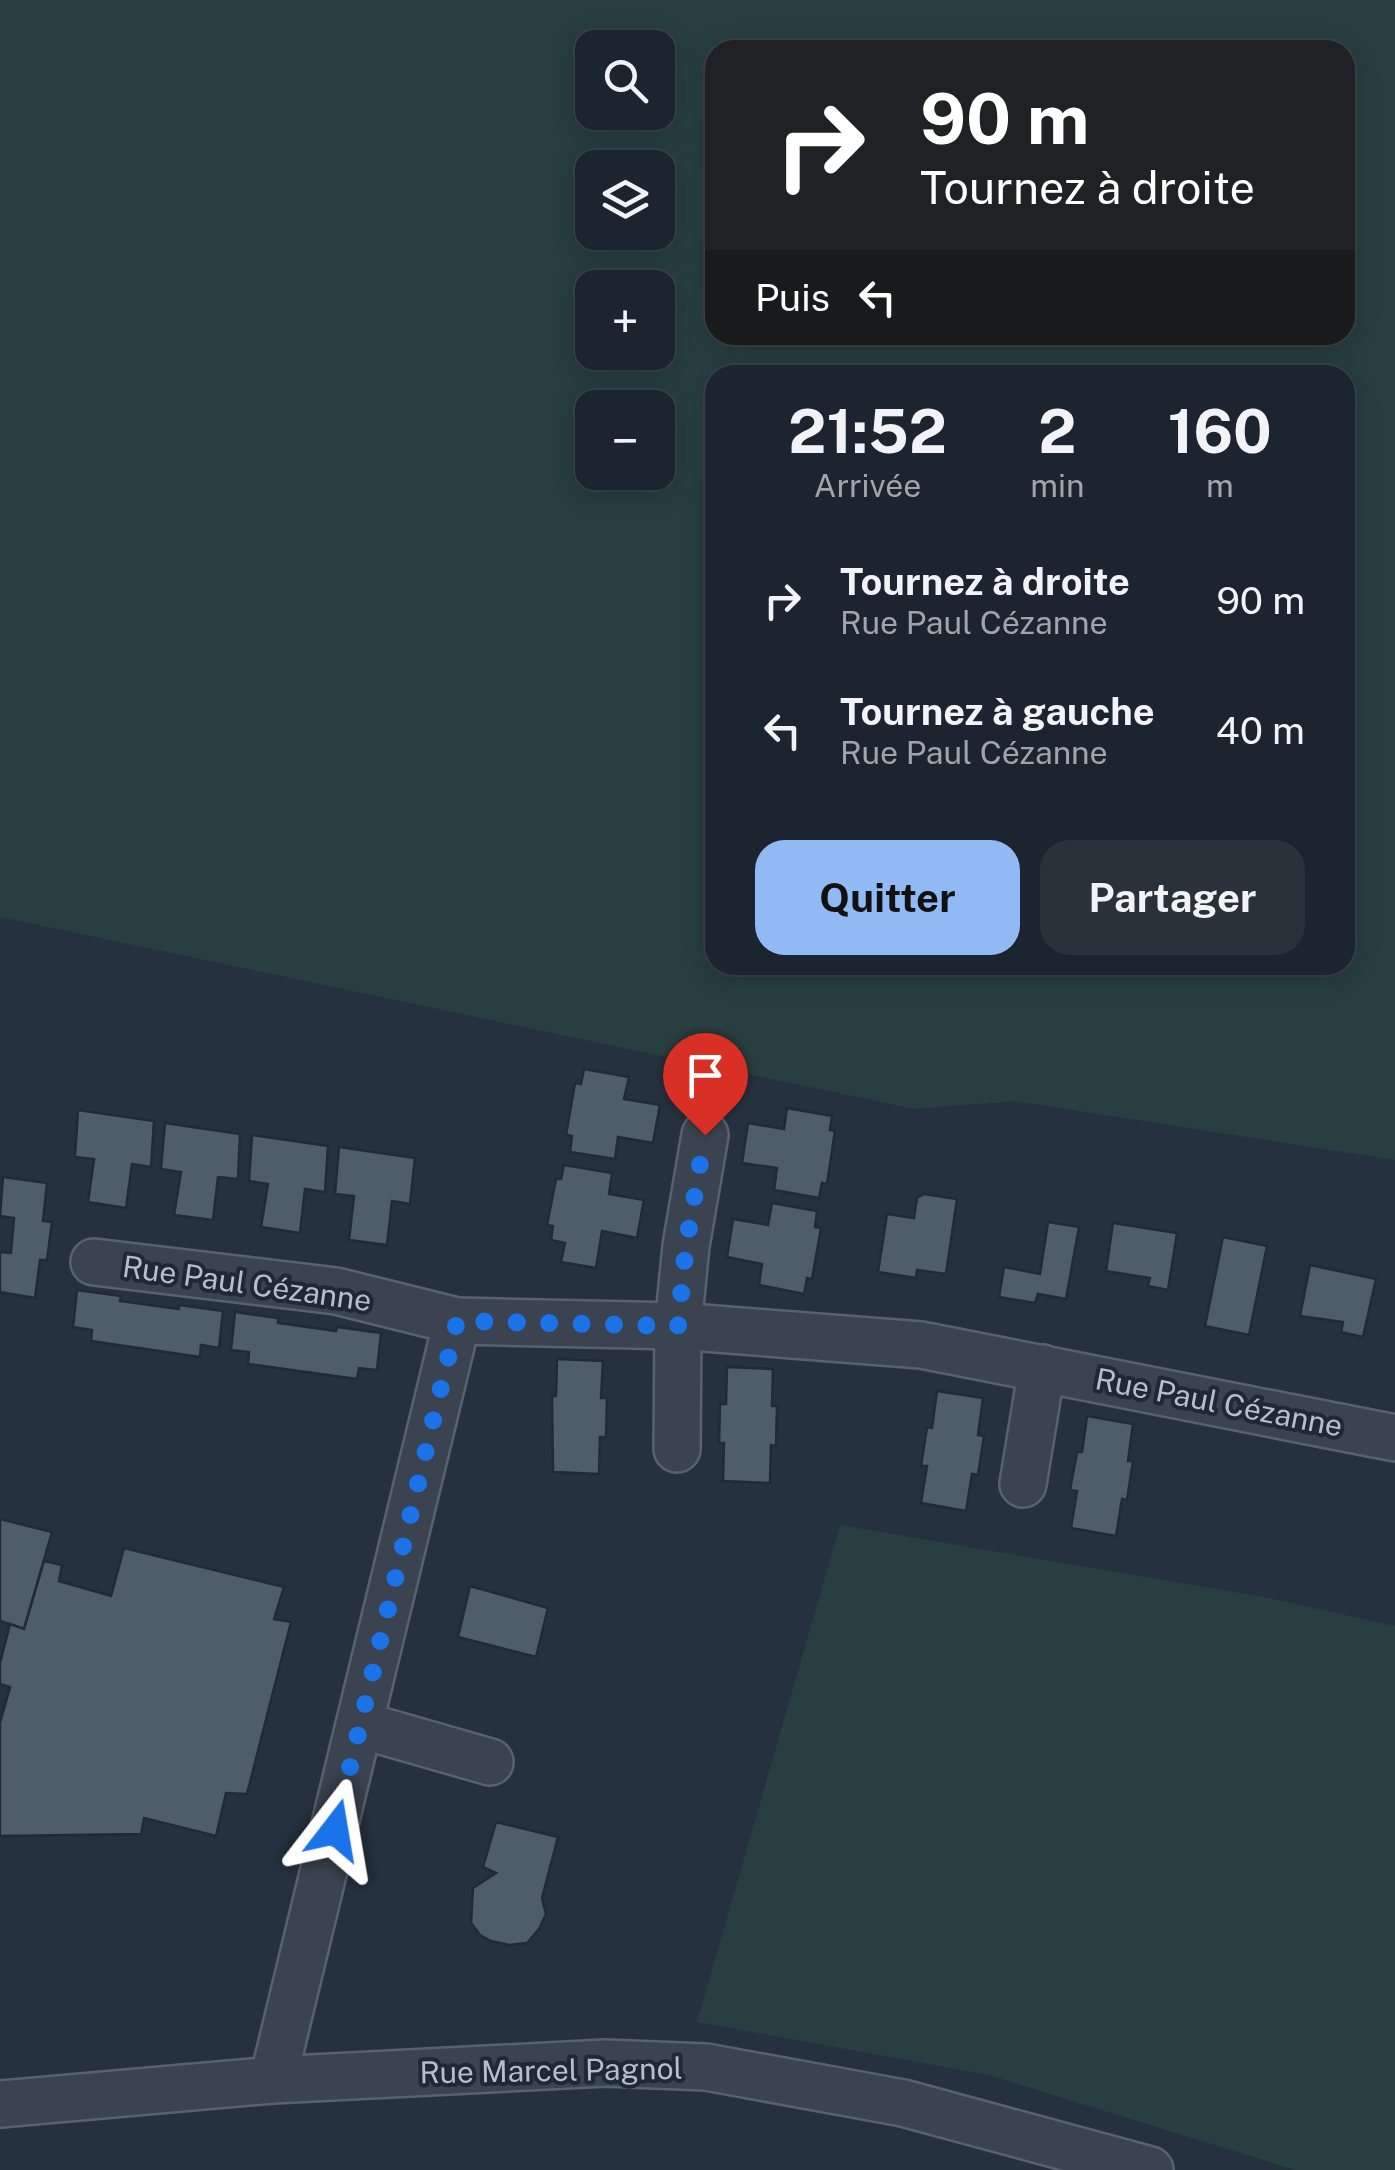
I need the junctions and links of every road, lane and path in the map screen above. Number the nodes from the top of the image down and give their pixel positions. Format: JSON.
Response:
{"nodes":[{"id":1,"x":705,"y":1135,"type":"dead end"},
{"id":2,"x":94,"y":1262,"type":"dead end"},
{"id":3,"x":457,"y":1321,"type":"junction"},
{"id":4,"x":678,"y":1326,"type":"junction"},
{"id":5,"x":1042,"y":1368,"type":"junction"},
{"id":6,"x":1395,"y":1438,"type":"edge"},
{"id":7,"x":677,"y":1449,"type":"dead end"},
{"id":8,"x":1023,"y":1484,"type":"dead end"},
{"id":9,"x":361,"y":1725,"type":"junction"},
{"id":10,"x":490,"y":1762,"type":"dead end"},
{"id":11,"x":273,"y":2080,"type":"junction"},
{"id":12,"x":0,"y":2104,"type":"edge"},
{"id":13,"x":1150,"y":2170,"type":"edge"}],
"edges":[{"from":1,"to":4,"type":"street"},
{"from":2,"to":3,"type":"street","name":"Rue Paul Cézanne"},
{"from":3,"to":4,"type":"street","name":"Rue Paul Cézanne"},
{"from":3,"to":9,"type":"street"},
{"from":4,"to":5,"type":"street","name":"Rue Paul Cézanne"},
{"from":4,"to":7,"type":"street"},
{"from":5,"to":6,"type":"street","name":"Rue Paul Cézanne"},
{"from":5,"to":8,"type":"street"},
{"from":9,"to":10,"type":"street"},
{"from":9,"to":11,"type":"street"},
{"from":11,"to":12,"type":"street","name":"Rue Marcel Pagnol"},
{"from":11,"to":13,"type":"street","name":"Rue Marcel Pagnol"}]}
